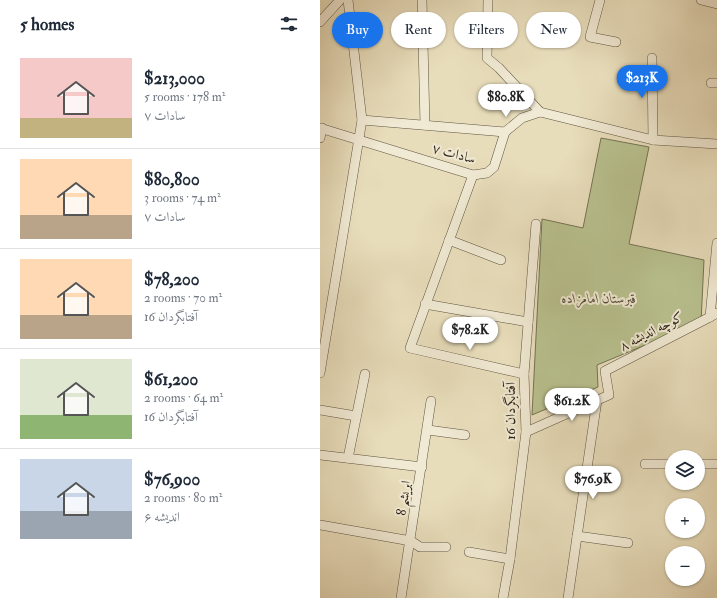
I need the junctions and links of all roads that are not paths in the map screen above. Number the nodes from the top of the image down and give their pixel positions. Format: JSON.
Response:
{"nodes":[{"id":1,"x":340,"y":0,"type":"edge"},
{"id":2,"x":348,"y":0,"type":"edge"},
{"id":3,"x":422,"y":0,"type":"edge"},
{"id":4,"x":488,"y":0,"type":"edge"},
{"id":5,"x":600,"y":0,"type":"edge"},
{"id":6,"x":701,"y":0,"type":"edge"},
{"id":7,"x":717,"y":4,"type":"edge"},
{"id":8,"x":320,"y":22,"type":"edge"},
{"id":9,"x":616,"y":42,"type":"dead end"},
{"id":10,"x":652,"y":58,"type":"dead end"},
{"id":11,"x":540,"y":112,"type":"junction"},
{"id":12,"x":362,"y":120,"type":"junction"},
{"id":13,"x":425,"y":125,"type":"junction"},
{"id":14,"x":321,"y":128,"type":"edge"},
{"id":15,"x":505,"y":132,"type":"junction"},
{"id":16,"x":320,"y":138,"type":"edge"},
{"id":17,"x":357,"y":140,"type":"junction"},
{"id":18,"x":653,"y":140,"type":"junction"},
{"id":19,"x":717,"y":144,"type":"edge"},
{"id":20,"x":473,"y":175,"type":"junction"},
{"id":21,"x":536,"y":224,"type":"dead end"},
{"id":22,"x":449,"y":240,"type":"junction"},
{"id":23,"x":717,"y":243,"type":"edge"},
{"id":24,"x":501,"y":260,"type":"dead end"},
{"id":25,"x":425,"y":304,"type":"junction"},
{"id":26,"x":714,"y":315,"type":"edge"},
{"id":27,"x":528,"y":322,"type":"junction"},
{"id":28,"x":320,"y":373,"type":"edge"},
{"id":29,"x":365,"y":374,"type":"dead end"},
{"id":30,"x":524,"y":374,"type":"junction"},
{"id":31,"x":597,"y":400,"type":"junction"},
{"id":32,"x":432,"y":401,"type":"dead end"},
{"id":33,"x":320,"y":410,"type":"edge"},
{"id":34,"x":356,"y":416,"type":"junction"},
{"id":35,"x":428,"y":430,"type":"junction"},
{"id":36,"x":526,"y":432,"type":"junction"},
{"id":37,"x":465,"y":435,"type":"dead end"},
{"id":38,"x":320,"y":455,"type":"edge"},
{"id":39,"x":348,"y":458,"type":"junction"},
{"id":40,"x":645,"y":464,"type":"dead end"},
{"id":41,"x":665,"y":464,"type":"edge"},
{"id":42,"x":705,"y":464,"type":"edge"},
{"id":43,"x":717,"y":464,"type":"edge"},
{"id":44,"x":422,"y":467,"type":"junction"},
{"id":45,"x":320,"y":525,"type":"edge"},
{"id":46,"x":577,"y":536,"type":"junction"},
{"id":47,"x":410,"y":541,"type":"junction"},
{"id":48,"x":628,"y":543,"type":"dead end"},
{"id":49,"x":446,"y":547,"type":"dead end"},
{"id":50,"x":470,"y":552,"type":"dead end"},
{"id":51,"x":510,"y":559,"type":"junction"},
{"id":52,"x":401,"y":598,"type":"edge"},
{"id":53,"x":503,"y":598,"type":"edge"},
{"id":54,"x":571,"y":598,"type":"edge"}],
"edges":[{"from":1,"to":8,"type":"street"},
{"from":2,"to":12,"type":"street"},
{"from":3,"to":13,"type":"street"},
{"from":4,"to":11,"type":"street"},
{"from":5,"to":9,"type":"street"},
{"from":6,"to":7,"type":"street"},
{"from":10,"to":18,"type":"street"},
{"from":11,"to":15,"type":"street"},
{"from":11,"to":18,"type":"street"},
{"from":12,"to":13,"type":"street"},
{"from":12,"to":17,"type":"street"},
{"from":13,"to":15,"type":"street"},
{"from":14,"to":16,"type":"street"},
{"from":14,"to":17,"type":"street","name":"سادات ۷"},
{"from":15,"to":20,"type":"street","name":"سادات ۷"},
{"from":17,"to":20,"type":"street","name":"سادات ۷"},
{"from":17,"to":28,"type":"street"},
{"from":18,"to":19,"type":"street"},
{"from":20,"to":22,"type":"street"},
{"from":21,"to":27,"type":"street","name":"آفتابگردان 16"},
{"from":22,"to":24,"type":"street"},
{"from":22,"to":25,"type":"street"},
{"from":23,"to":26,"type":"street"},
{"from":25,"to":27,"type":"street"},
{"from":25,"to":30,"type":"street"},
{"from":26,"to":31,"type":"street","name":"کوچه اندیشه ۸"},
{"from":27,"to":30,"type":"street","name":"آفتابگردان 16"},
{"from":29,"to":34,"type":"street"},
{"from":30,"to":36,"type":"street","name":"آفتابگردان 16"},
{"from":31,"to":36,"type":"street"},
{"from":31,"to":46,"type":"street"},
{"from":32,"to":35,"type":"street","name":"ابریشم 8"},
{"from":33,"to":34,"type":"street"},
{"from":34,"to":39,"type":"street"},
{"from":35,"to":37,"type":"street"},
{"from":35,"to":44,"type":"street","name":"ابریشم 8"},
{"from":36,"to":51,"type":"street","name":"آفتابگردان 16"},
{"from":38,"to":39,"type":"street"},
{"from":39,"to":44,"type":"street"},
{"from":40,"to":41,"type":"street"},
{"from":42,"to":43,"type":"street"},
{"from":44,"to":47,"type":"street","name":"ابریشم 8"},
{"from":45,"to":47,"type":"street"},
{"from":46,"to":48,"type":"street"},
{"from":46,"to":54,"type":"street"},
{"from":47,"to":49,"type":"street"},
{"from":47,"to":52,"type":"street","name":"ابریشم 8"},
{"from":50,"to":51,"type":"street"},
{"from":51,"to":53,"type":"street","name":"آفتابگردان 16"}]}
